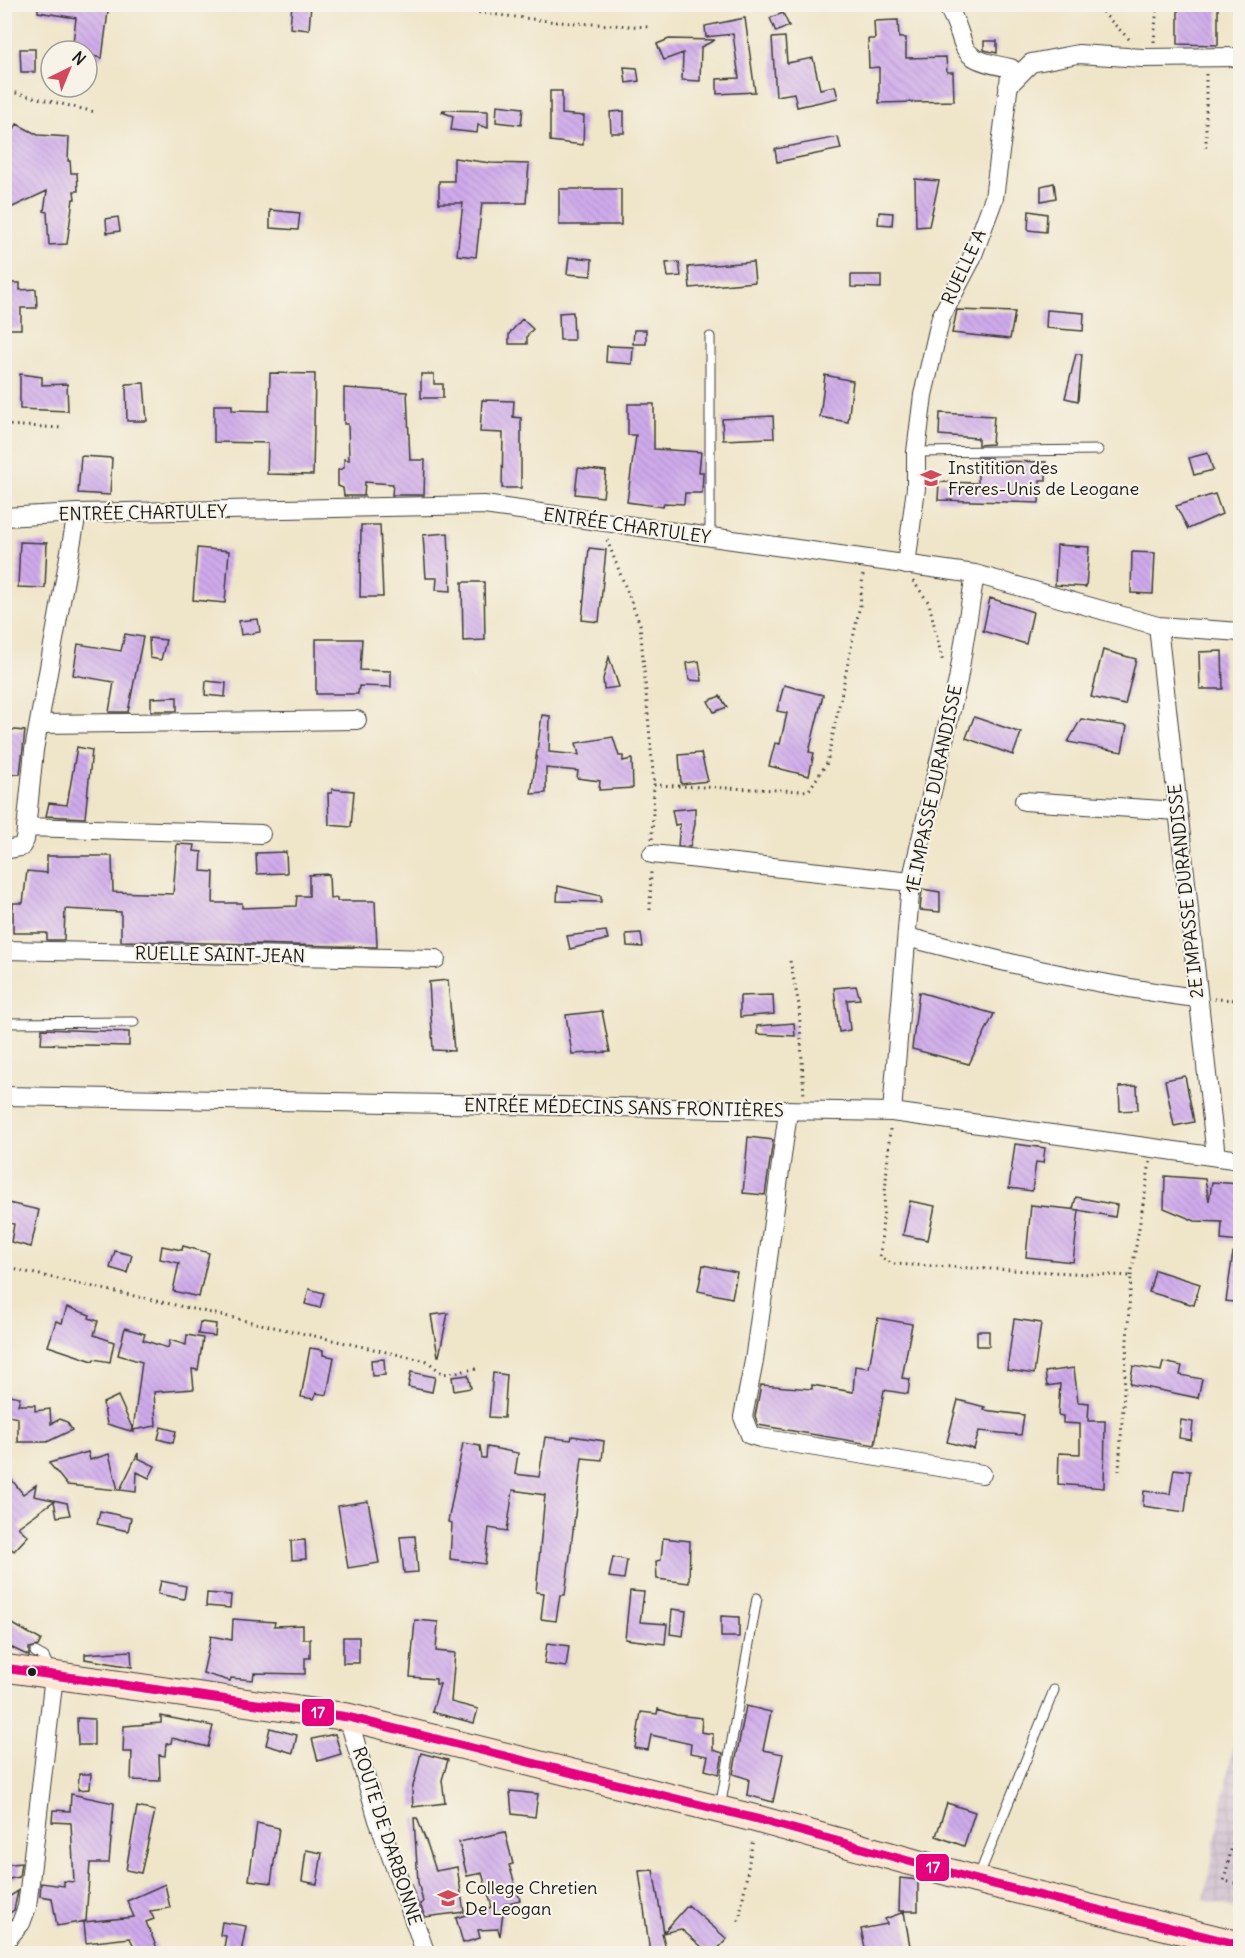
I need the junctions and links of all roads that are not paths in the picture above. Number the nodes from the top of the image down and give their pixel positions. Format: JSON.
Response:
{"nodes":[{"id":1,"x":946,"y":4,"type":"edge"},
{"id":2,"x":1240,"y":57,"type":"edge"},
{"id":3,"x":1008,"y":86,"type":"junction"},
{"id":4,"x":710,"y":337,"type":"dead end"},
{"id":5,"x":1098,"y":450,"type":"dead end"},
{"id":6,"x":916,"y":452,"type":"junction"},
{"id":7,"x":76,"y":513,"type":"junction"},
{"id":8,"x":4,"y":517,"type":"edge"},
{"id":9,"x":710,"y":538,"type":"junction"},
{"id":10,"x":906,"y":566,"type":"junction"},
{"id":11,"x":975,"y":574,"type":"junction"},
{"id":12,"x":1158,"y":626,"type":"junction"},
{"id":13,"x":1240,"y":632,"type":"edge"},
{"id":14,"x":357,"y":720,"type":"dead end"},
{"id":15,"x":40,"y":724,"type":"junction"},
{"id":16,"x":1024,"y":801,"type":"dead end"},
{"id":17,"x":1178,"y":811,"type":"junction"},
{"id":18,"x":26,"y":827,"type":"junction"},
{"id":19,"x":261,"y":834,"type":"dead end"},
{"id":20,"x":4,"y":850,"type":"edge"},
{"id":21,"x":652,"y":854,"type":"road end"},
{"id":22,"x":911,"y":882,"type":"junction"},
{"id":23,"x":907,"y":937,"type":"junction"},
{"id":24,"x":4,"y":950,"type":"edge"},
{"id":25,"x":436,"y":959,"type":"dead end"},
{"id":26,"x":1197,"y":998,"type":"junction"},
{"id":27,"x":134,"y":1022,"type":"dead end"},
{"id":28,"x":4,"y":1023,"type":"edge"},
{"id":29,"x":4,"y":1096,"type":"edge"},
{"id":30,"x":796,"y":1112,"type":"junction"},
{"id":31,"x":892,"y":1112,"type":"junction"},
{"id":32,"x":1216,"y":1157,"type":"junction"},
{"id":33,"x":1240,"y":1160,"type":"edge"},
{"id":34,"x":982,"y":1474,"type":"dead end"},
{"id":35,"x":757,"y":1598,"type":"dead end"},
{"id":36,"x":35,"y":1652,"type":"dead end"},
{"id":37,"x":9,"y":1674,"type":"edge"},
{"id":38,"x":54,"y":1676,"type":"junction"},
{"id":39,"x":1054,"y":1690,"type":"dead end"},
{"id":40,"x":348,"y":1717,"type":"junction"},
{"id":41,"x":720,"y":1810,"type":"junction"},
{"id":42,"x":977,"y":1880,"type":"junction"},
{"id":43,"x":4,"y":1943,"type":"edge"},
{"id":44,"x":1231,"y":1947,"type":"edge"},
{"id":45,"x":426,"y":1953,"type":"edge"}],
"edges":[{"from":1,"to":3,"type":"street"},
{"from":2,"to":3,"type":"street"},
{"from":3,"to":6,"type":"street","name":"RUELLE A"},
{"from":4,"to":9,"type":"lane"},
{"from":5,"to":6,"type":"lane"},
{"from":6,"to":10,"type":"street","name":"RUELLE A"},
{"from":7,"to":8,"type":"street","name":"ENTRÉE CHARTULEY"},
{"from":7,"to":9,"type":"street","name":"ENTRÉE CHARTULEY"},
{"from":7,"to":15,"type":"street"},
{"from":9,"to":10,"type":"street","name":"ENTRÉE CHARTULEY"},
{"from":10,"to":11,"type":"street","name":"ENTRÉE CHARTULEY"},
{"from":11,"to":12,"type":"street","name":"ENTRÉE CHARTULEY"},
{"from":11,"to":22,"type":"street","name":"1E IMPASSE DURANDISSE"},
{"from":12,"to":13,"type":"street","name":"ENTRÉE CHARTULEY"},
{"from":12,"to":17,"type":"street","name":"2E IMPASSE DURANDISSE"},
{"from":14,"to":15,"type":"street"},
{"from":15,"to":18,"type":"street"},
{"from":16,"to":17,"type":"street"},
{"from":17,"to":26,"type":"street","name":"2E IMPASSE DURANDISSE"},
{"from":18,"to":19,"type":"street"},
{"from":18,"to":20,"type":"street"},
{"from":21,"to":22,"type":"street"},
{"from":22,"to":23,"type":"street","name":"1E IMPASSE DURANDISSE"},
{"from":23,"to":26,"type":"street"},
{"from":23,"to":31,"type":"street","name":"1E IMPASSE DURANDISSE"},
{"from":24,"to":25,"type":"street","name":"RUELLE SAINT-JEAN"},
{"from":26,"to":32,"type":"street","name":"2E IMPASSE DURANDISSE"},
{"from":27,"to":28,"type":"lane"},
{"from":29,"to":30,"type":"street","name":"ENTRÉE MÉDECINS SANS FRONTIÈRES"},
{"from":30,"to":31,"type":"street","name":"ENTRÉE MÉDECINS SANS FRONTIÈRES"},
{"from":30,"to":34,"type":"street"},
{"from":31,"to":32,"type":"street","name":"ENTRÉE MÉDECINS SANS FRONTIÈRES"},
{"from":32,"to":33,"type":"street","name":"ENTRÉE MÉDECINS SANS FRONTIÈRES"},
{"from":35,"to":41,"type":"lane"},
{"from":36,"to":38,"type":"lane"},
{"from":37,"to":38,"type":"main road"},
{"from":38,"to":40,"type":"main road"},
{"from":38,"to":43,"type":"street"},
{"from":39,"to":42,"type":"lane"},
{"from":40,"to":41,"type":"main road"},
{"from":40,"to":45,"type":"street","name":"ROUTE DE DARBONNE"},
{"from":41,"to":42,"type":"main road"},
{"from":42,"to":44,"type":"main road"}]}
